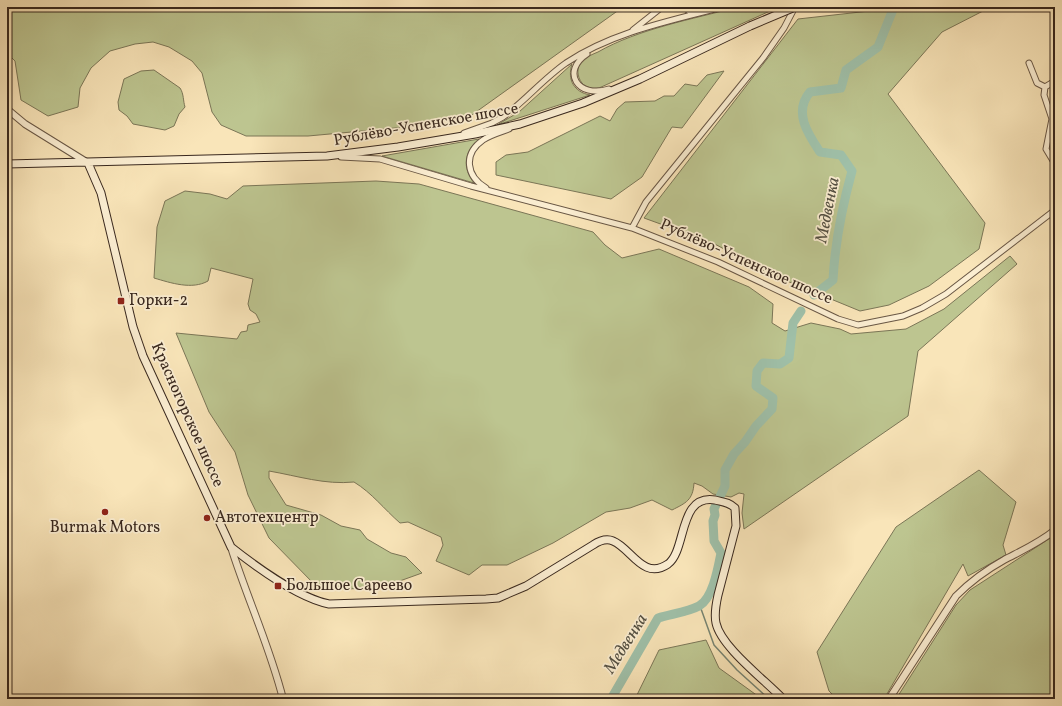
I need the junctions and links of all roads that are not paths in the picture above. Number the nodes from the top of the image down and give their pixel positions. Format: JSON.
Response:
{"nodes":[{"id":1,"x":662,"y":7,"type":"edge"},
{"id":2,"x":684,"y":7,"type":"edge"},
{"id":3,"x":723,"y":7,"type":"edge"},
{"id":4,"x":795,"y":7,"type":"edge"},
{"id":5,"x":701,"y":12,"type":"junction"},
{"id":6,"x":629,"y":32,"type":"junction"},
{"id":7,"x":610,"y":39,"type":"junction"},
{"id":8,"x":1029,"y":63,"type":"dead end"},
{"id":9,"x":640,"y":79,"type":"junction"},
{"id":10,"x":1055,"y":81,"type":"edge"},
{"id":11,"x":1045,"y":87,"type":"junction"},
{"id":12,"x":7,"y":109,"type":"edge"},
{"id":13,"x":520,"y":124,"type":"junction"},
{"id":14,"x":435,"y":141,"type":"junction"},
{"id":15,"x":327,"y":156,"type":"junction"},
{"id":16,"x":88,"y":163,"type":"junction"},
{"id":17,"x":7,"y":164,"type":"edge"},
{"id":18,"x":1055,"y":164,"type":"edge"},
{"id":19,"x":490,"y":190,"type":"junction"},
{"id":20,"x":1055,"y":210,"type":"edge"},
{"id":21,"x":632,"y":228,"type":"junction"},
{"id":22,"x":1055,"y":530,"type":"edge"},
{"id":23,"x":231,"y":547,"type":"junction"},
{"id":24,"x":283,"y":699,"type":"edge"},
{"id":25,"x":783,"y":699,"type":"edge"},
{"id":26,"x":889,"y":699,"type":"edge"}],
"edges":[{"from":1,"to":6,"type":"street"},
{"from":2,"to":5,"type":"street"},
{"from":3,"to":5,"type":"street"},
{"from":4,"to":9,"type":"main road","name":"Рублёво-Успенское шоссе","bridge":true},
{"from":4,"to":21,"type":"street"},
{"from":5,"to":6,"type":"street"},
{"from":6,"to":7,"type":"street"},
{"from":7,"to":9,"type":"street"},
{"from":7,"to":14,"type":"street"},
{"from":8,"to":11,"type":"street"},
{"from":9,"to":13,"type":"main road","name":"Рублёво-Успенское шоссе"},
{"from":10,"to":11,"type":"street"},
{"from":11,"to":18,"type":"street"},
{"from":12,"to":16,"type":"street"},
{"from":13,"to":14,"type":"main road","name":"Рублёво-Успенское шоссе"},
{"from":13,"to":19,"type":"street"},
{"from":14,"to":15,"type":"main road","name":"Рублёво-Успенское шоссе"},
{"from":15,"to":16,"type":"main road","name":"Рублёво-Успенское шоссе"},
{"from":15,"to":19,"type":"street","name":"Рублёво-Успенское шоссе"},
{"from":16,"to":17,"type":"main road","name":"Рублёво-Успенское шоссе"},
{"from":16,"to":23,"type":"main road","name":"Красногорское шоссе"},
{"from":19,"to":21,"type":"street","name":"Рублёво-Успенское шоссе"},
{"from":20,"to":21,"type":"street","name":"Рублёво-Успенское шоссе"},
{"from":22,"to":26,"type":"street"},
{"from":23,"to":24,"type":"street"},
{"from":23,"to":25,"type":"main road"}]}
